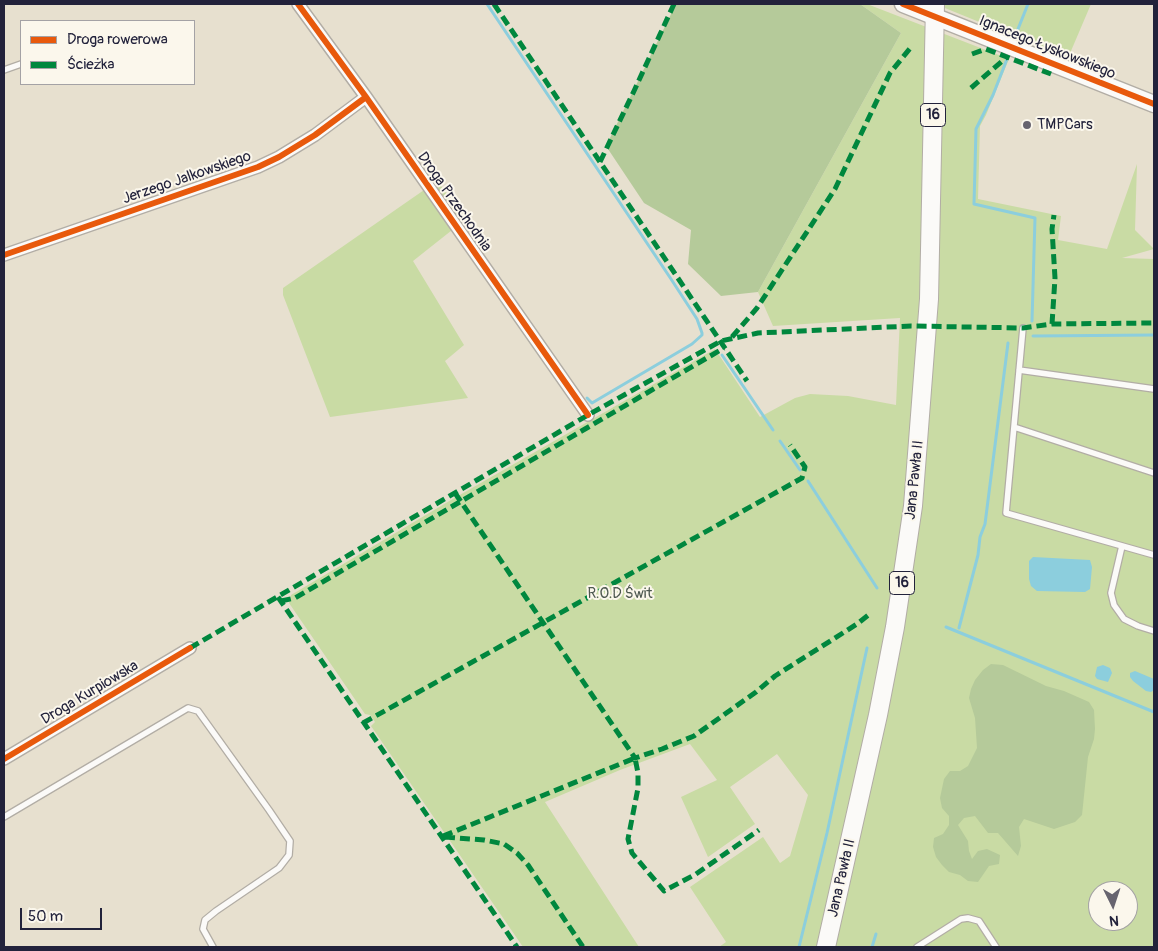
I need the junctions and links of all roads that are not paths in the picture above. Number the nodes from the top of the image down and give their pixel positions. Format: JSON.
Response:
{"nodes":[{"id":1,"x":298,"y":4,"type":"edge"},
{"id":2,"x":903,"y":4,"type":"edge"},
{"id":3,"x":935,"y":10,"type":"edge"},
{"id":4,"x":20,"y":64,"type":"edge"},
{"id":5,"x":4,"y":70,"type":"edge"},
{"id":6,"x":366,"y":98,"type":"junction"},
{"id":7,"x":1154,"y":102,"type":"edge"},
{"id":8,"x":4,"y":255,"type":"edge"},
{"id":9,"x":1023,"y":328,"type":"dead end"},
{"id":10,"x":1020,"y":370,"type":"junction"},
{"id":11,"x":1154,"y":389,"type":"edge"},
{"id":12,"x":588,"y":415,"type":"dead end"},
{"id":13,"x":1014,"y":428,"type":"junction"},
{"id":14,"x":1154,"y":472,"type":"edge"},
{"id":15,"x":1122,"y":546,"type":"junction"},
{"id":16,"x":1154,"y":555,"type":"edge"},
{"id":17,"x":1154,"y":632,"type":"edge"},
{"id":18,"x":190,"y":648,"type":"dead end"},
{"id":19,"x":4,"y":759,"type":"edge"},
{"id":20,"x":4,"y":817,"type":"edge"},
{"id":21,"x":213,"y":947,"type":"edge"},
{"id":22,"x":826,"y":947,"type":"edge"},
{"id":23,"x":917,"y":947,"type":"edge"},
{"id":24,"x":996,"y":947,"type":"edge"}],
"edges":[{"from":1,"to":6,"type":"street","name":"Droga Przechodnia"},
{"from":2,"to":3,"type":"street","name":"Ignacego Łyskowskiego"},
{"from":3,"to":7,"type":"street","name":"Ignacego Łyskowskiego"},
{"from":3,"to":22,"type":"main road","name":"Jana Pawła II","number":"16"},
{"from":4,"to":5,"type":"lane"},
{"from":6,"to":8,"type":"street","name":"Jerzego Jalkowskiego"},
{"from":6,"to":12,"type":"street","name":"Droga Przechodnia"},
{"from":9,"to":10,"type":"lane"},
{"from":10,"to":11,"type":"lane"},
{"from":10,"to":13,"type":"lane"},
{"from":13,"to":14,"type":"lane"},
{"from":13,"to":15,"type":"lane"},
{"from":15,"to":16,"type":"lane"},
{"from":15,"to":17,"type":"lane"},
{"from":18,"to":19,"type":"street","name":"Droga Kurpiowska"},
{"from":20,"to":21,"type":"lane"},
{"from":23,"to":24,"type":"lane"}]}
